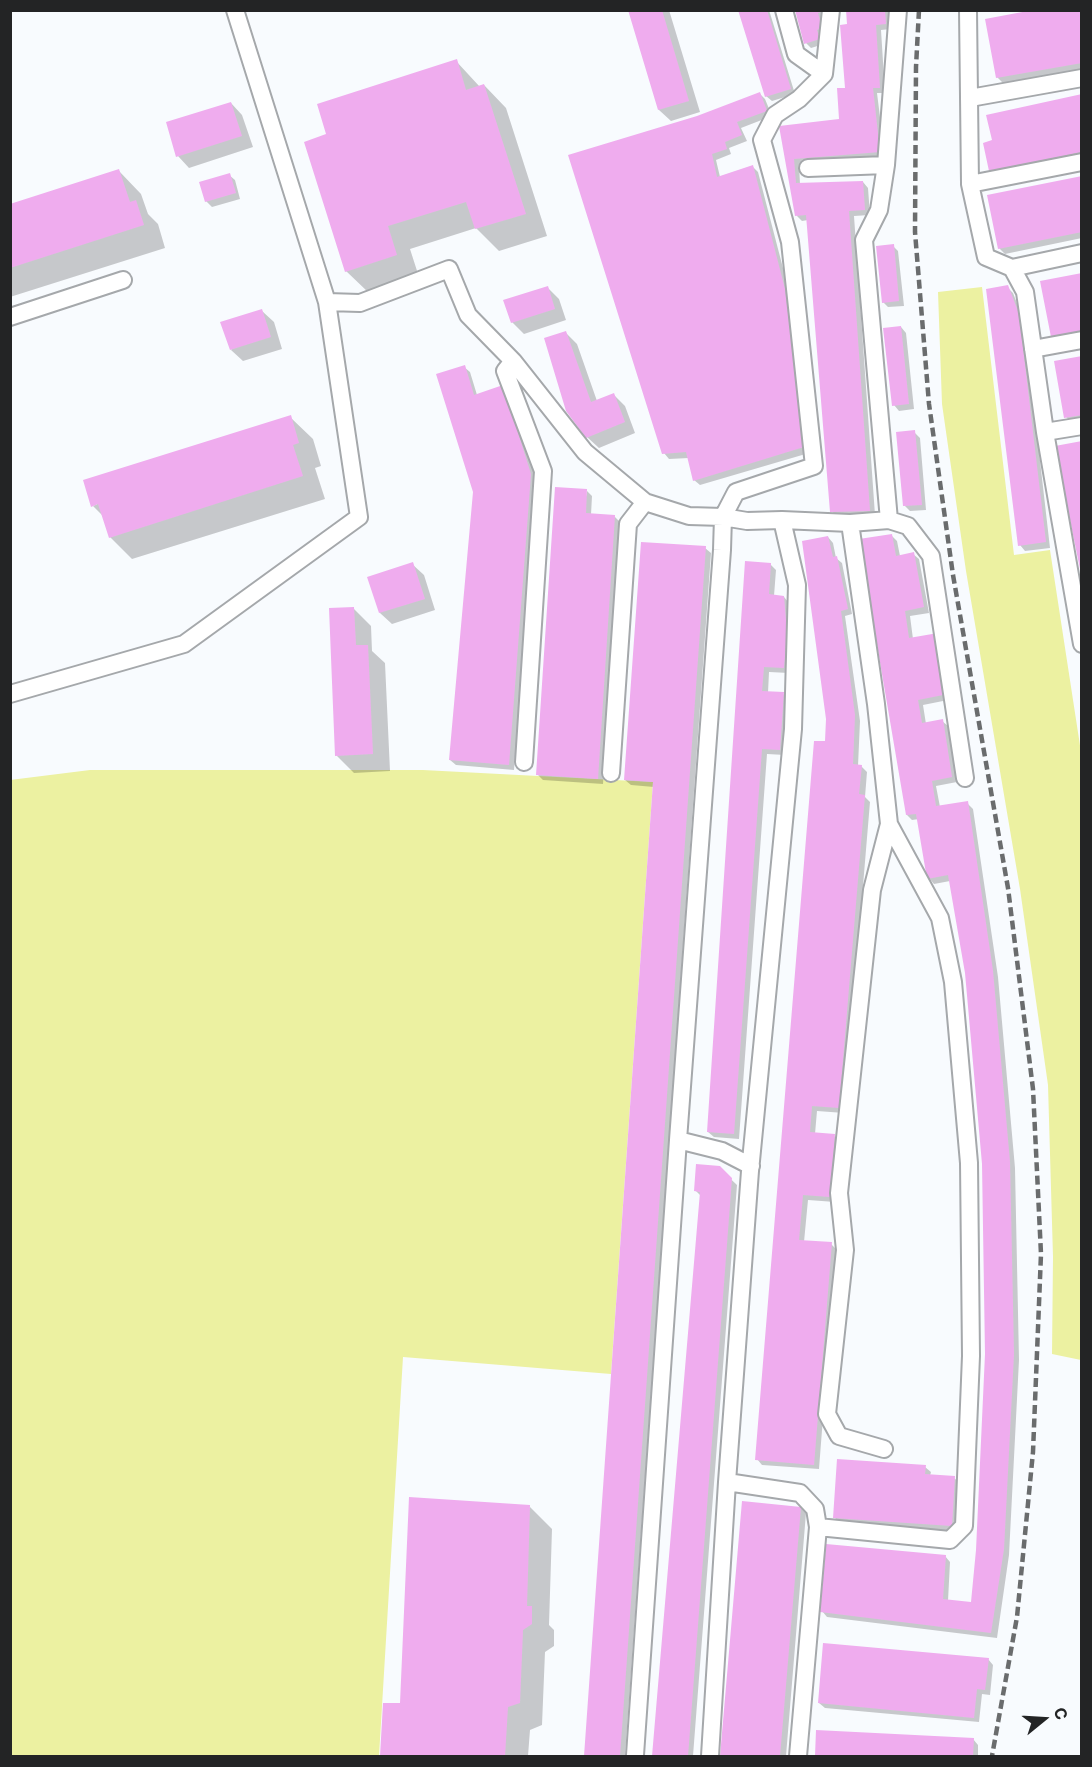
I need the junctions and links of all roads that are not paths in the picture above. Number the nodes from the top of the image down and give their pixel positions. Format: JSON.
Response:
{"nodes":[{"id":1,"x":235,"y":10,"type":"edge"},
{"id":2,"x":784,"y":10,"type":"edge"},
{"id":3,"x":831,"y":10,"type":"edge"},
{"id":4,"x":898,"y":10,"type":"edge"},
{"id":5,"x":968,"y":10,"type":"edge"},
{"id":6,"x":824,"y":74,"type":"junction"},
{"id":7,"x":1082,"y":78,"type":"edge"},
{"id":8,"x":970,"y":98,"type":"junction"},
{"id":9,"x":1082,"y":162,"type":"edge"},
{"id":10,"x":886,"y":165,"type":"junction"},
{"id":11,"x":807,"y":168,"type":"dead end"},
{"id":12,"x":970,"y":184,"type":"junction"},
{"id":13,"x":1082,"y":253,"type":"edge"},
{"id":14,"x":1012,"y":268,"type":"junction"},
{"id":15,"x":123,"y":280,"type":"dead end"},
{"id":16,"x":327,"y":302,"type":"junction"},
{"id":17,"x":10,"y":317,"type":"edge"},
{"id":18,"x":1082,"y":340,"type":"edge"},
{"id":19,"x":1033,"y":349,"type":"junction"},
{"id":20,"x":513,"y":361,"type":"junction"},
{"id":21,"x":1082,"y":426,"type":"edge"},
{"id":22,"x":1045,"y":432,"type":"junction"},
{"id":23,"x":645,"y":502,"type":"junction"},
{"id":24,"x":723,"y":517,"type":"junction"},
{"id":25,"x":782,"y":520,"type":"junction"},
{"id":26,"x":889,"y":520,"type":"junction"},
{"id":27,"x":850,"y":523,"type":"junction"},
{"id":28,"x":1082,"y":644,"type":"edge"},
{"id":29,"x":10,"y":694,"type":"edge"},
{"id":30,"x":524,"y":762,"type":"dead end"},
{"id":31,"x":611,"y":773,"type":"dead end"},
{"id":32,"x":965,"y":778,"type":"dead end"},
{"id":33,"x":889,"y":824,"type":"junction"},
{"id":34,"x":678,"y":1140,"type":"junction"},
{"id":35,"x":751,"y":1166,"type":"junction"},
{"id":36,"x":884,"y":1449,"type":"dead end"},
{"id":37,"x":727,"y":1482,"type":"junction"},
{"id":38,"x":818,"y":1527,"type":"junction"},
{"id":39,"x":635,"y":1755,"type":"dead end"},
{"id":40,"x":710,"y":1756,"type":"edge"},
{"id":41,"x":798,"y":1756,"type":"edge"}],
"edges":[{"from":1,"to":16,"type":"lane"},
{"from":2,"to":6,"type":"lane"},
{"from":3,"to":6,"type":"lane"},
{"from":4,"to":10,"type":"lane"},
{"from":5,"to":8,"type":"lane"},
{"from":6,"to":24,"type":"lane"},
{"from":7,"to":8,"type":"lane"},
{"from":8,"to":12,"type":"lane"},
{"from":9,"to":12,"type":"lane"},
{"from":10,"to":11,"type":"lane"},
{"from":10,"to":26,"type":"lane"},
{"from":12,"to":14,"type":"lane"},
{"from":13,"to":14,"type":"lane"},
{"from":14,"to":19,"type":"lane"},
{"from":15,"to":17,"type":"lane"},
{"from":16,"to":20,"type":"lane"},
{"from":16,"to":29,"type":"lane"},
{"from":18,"to":19,"type":"lane"},
{"from":19,"to":22,"type":"lane"},
{"from":20,"to":23,"type":"lane"},
{"from":20,"to":30,"type":"lane"},
{"from":21,"to":22,"type":"lane"},
{"from":22,"to":28,"type":"lane"},
{"from":23,"to":24,"type":"lane"},
{"from":23,"to":31,"type":"lane"},
{"from":24,"to":25,"type":"lane"},
{"from":24,"to":34,"type":"lane"},
{"from":25,"to":27,"type":"lane"},
{"from":25,"to":35,"type":"lane"},
{"from":26,"to":27,"type":"lane"},
{"from":26,"to":32,"type":"lane"},
{"from":27,"to":33,"type":"lane"},
{"from":33,"to":36,"type":"lane"},
{"from":33,"to":38,"type":"lane"},
{"from":34,"to":35,"type":"lane"},
{"from":34,"to":39,"type":"lane"},
{"from":35,"to":37,"type":"lane"},
{"from":37,"to":38,"type":"lane"},
{"from":37,"to":40,"type":"lane"},
{"from":38,"to":41,"type":"lane"}]}
